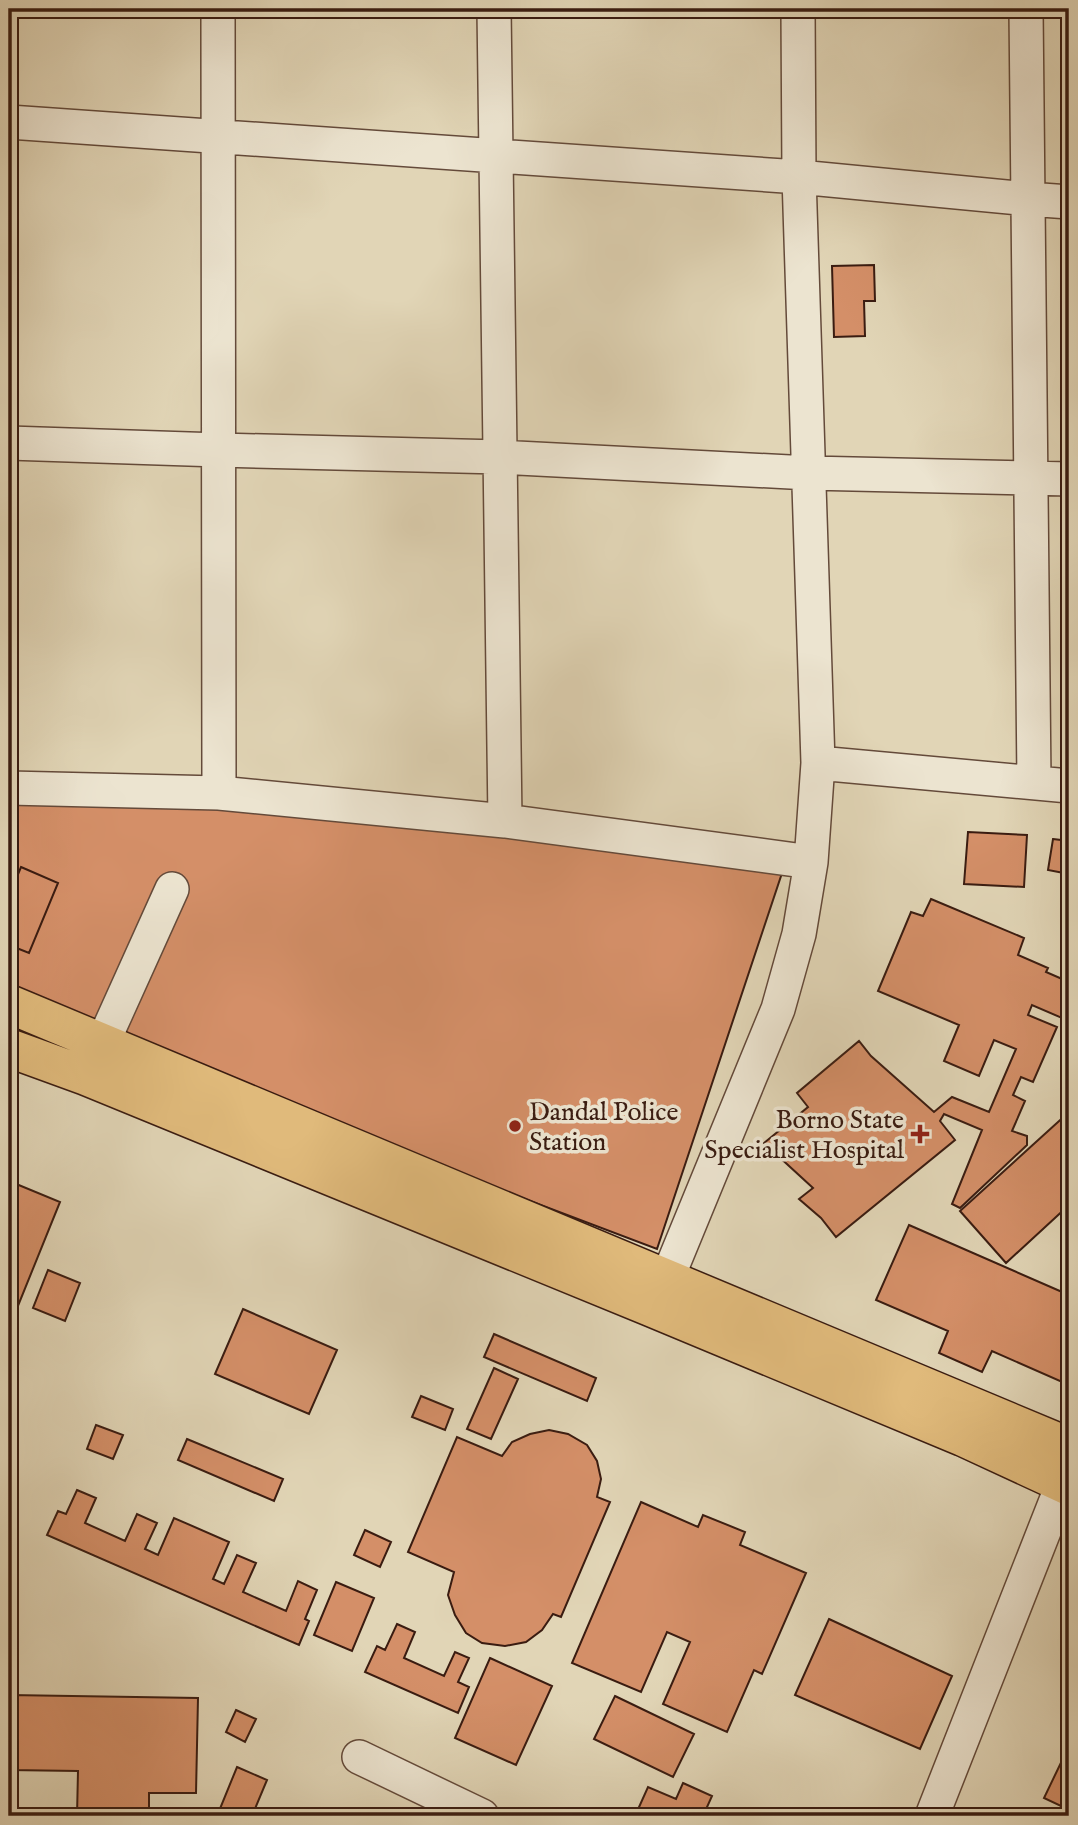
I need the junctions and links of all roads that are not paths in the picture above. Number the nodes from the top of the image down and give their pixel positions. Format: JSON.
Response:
{"nodes":[{"id":1,"x":218,"y":9,"type":"edge"},
{"id":2,"x":494,"y":9,"type":"edge"},
{"id":3,"x":798,"y":9,"type":"edge"},
{"id":4,"x":1026,"y":9,"type":"edge"},
{"id":5,"x":9,"y":122,"type":"edge"},
{"id":6,"x":218,"y":137,"type":"junction"},
{"id":7,"x":496,"y":157,"type":"junction"},
{"id":8,"x":799,"y":177,"type":"junction"},
{"id":9,"x":1028,"y":199,"type":"junction"},
{"id":10,"x":1069,"y":202,"type":"edge"},
{"id":11,"x":9,"y":443,"type":"edge"},
{"id":12,"x":219,"y":450,"type":"junction"},
{"id":13,"x":500,"y":457,"type":"junction"},
{"id":14,"x":809,"y":473,"type":"junction"},
{"id":15,"x":1030,"y":478,"type":"junction"},
{"id":16,"x":1069,"y":479,"type":"edge"},
{"id":17,"x":818,"y":763,"type":"junction"},
{"id":18,"x":1034,"y":782,"type":"junction"},
{"id":19,"x":1069,"y":786,"type":"edge"},
{"id":20,"x":9,"y":788,"type":"edge"},
{"id":21,"x":219,"y":793,"type":"junction"},
{"id":22,"x":505,"y":821,"type":"junction"},
{"id":23,"x":811,"y":862,"type":"junction"},
{"id":24,"x":172,"y":889,"type":"dead end"},
{"id":25,"x":9,"y":1004,"type":"edge"},
{"id":26,"x":103,"y":1042,"type":"junction"},
{"id":27,"x":9,"y":1048,"type":"edge"},
{"id":28,"x":667,"y":1279,"type":"junction"},
{"id":29,"x":1067,"y":1472,"type":"edge"},
{"id":30,"x":359,"y":1757,"type":"dead end"},
{"id":31,"x":482,"y":1816,"type":"edge"},
{"id":32,"x":932,"y":1816,"type":"edge"}],
"edges":[{"from":1,"to":6,"type":"street"},
{"from":2,"to":7,"type":"street"},
{"from":3,"to":8,"type":"street"},
{"from":4,"to":9,"type":"street"},
{"from":5,"to":6,"type":"street"},
{"from":6,"to":7,"type":"street"},
{"from":6,"to":12,"type":"street"},
{"from":7,"to":8,"type":"street"},
{"from":7,"to":13,"type":"street"},
{"from":8,"to":9,"type":"street"},
{"from":8,"to":14,"type":"street"},
{"from":9,"to":10,"type":"street"},
{"from":9,"to":15,"type":"street"},
{"from":11,"to":12,"type":"street"},
{"from":12,"to":13,"type":"street"},
{"from":12,"to":21,"type":"street"},
{"from":13,"to":14,"type":"street"},
{"from":13,"to":22,"type":"street"},
{"from":14,"to":15,"type":"street"},
{"from":14,"to":17,"type":"street"},
{"from":15,"to":16,"type":"street"},
{"from":15,"to":18,"type":"street"},
{"from":17,"to":18,"type":"street"},
{"from":17,"to":23,"type":"street"},
{"from":18,"to":19,"type":"street"},
{"from":20,"to":21,"type":"street"},
{"from":21,"to":22,"type":"street"},
{"from":22,"to":23,"type":"street"},
{"from":23,"to":28,"type":"street"},
{"from":24,"to":26,"type":"street"},
{"from":25,"to":26,"type":"main road"},
{"from":26,"to":28,"type":"main road"},
{"from":27,"to":29,"type":"main road"},
{"from":28,"to":29,"type":"main road"},
{"from":29,"to":32,"type":"street"},
{"from":30,"to":31,"type":"street"}]}
